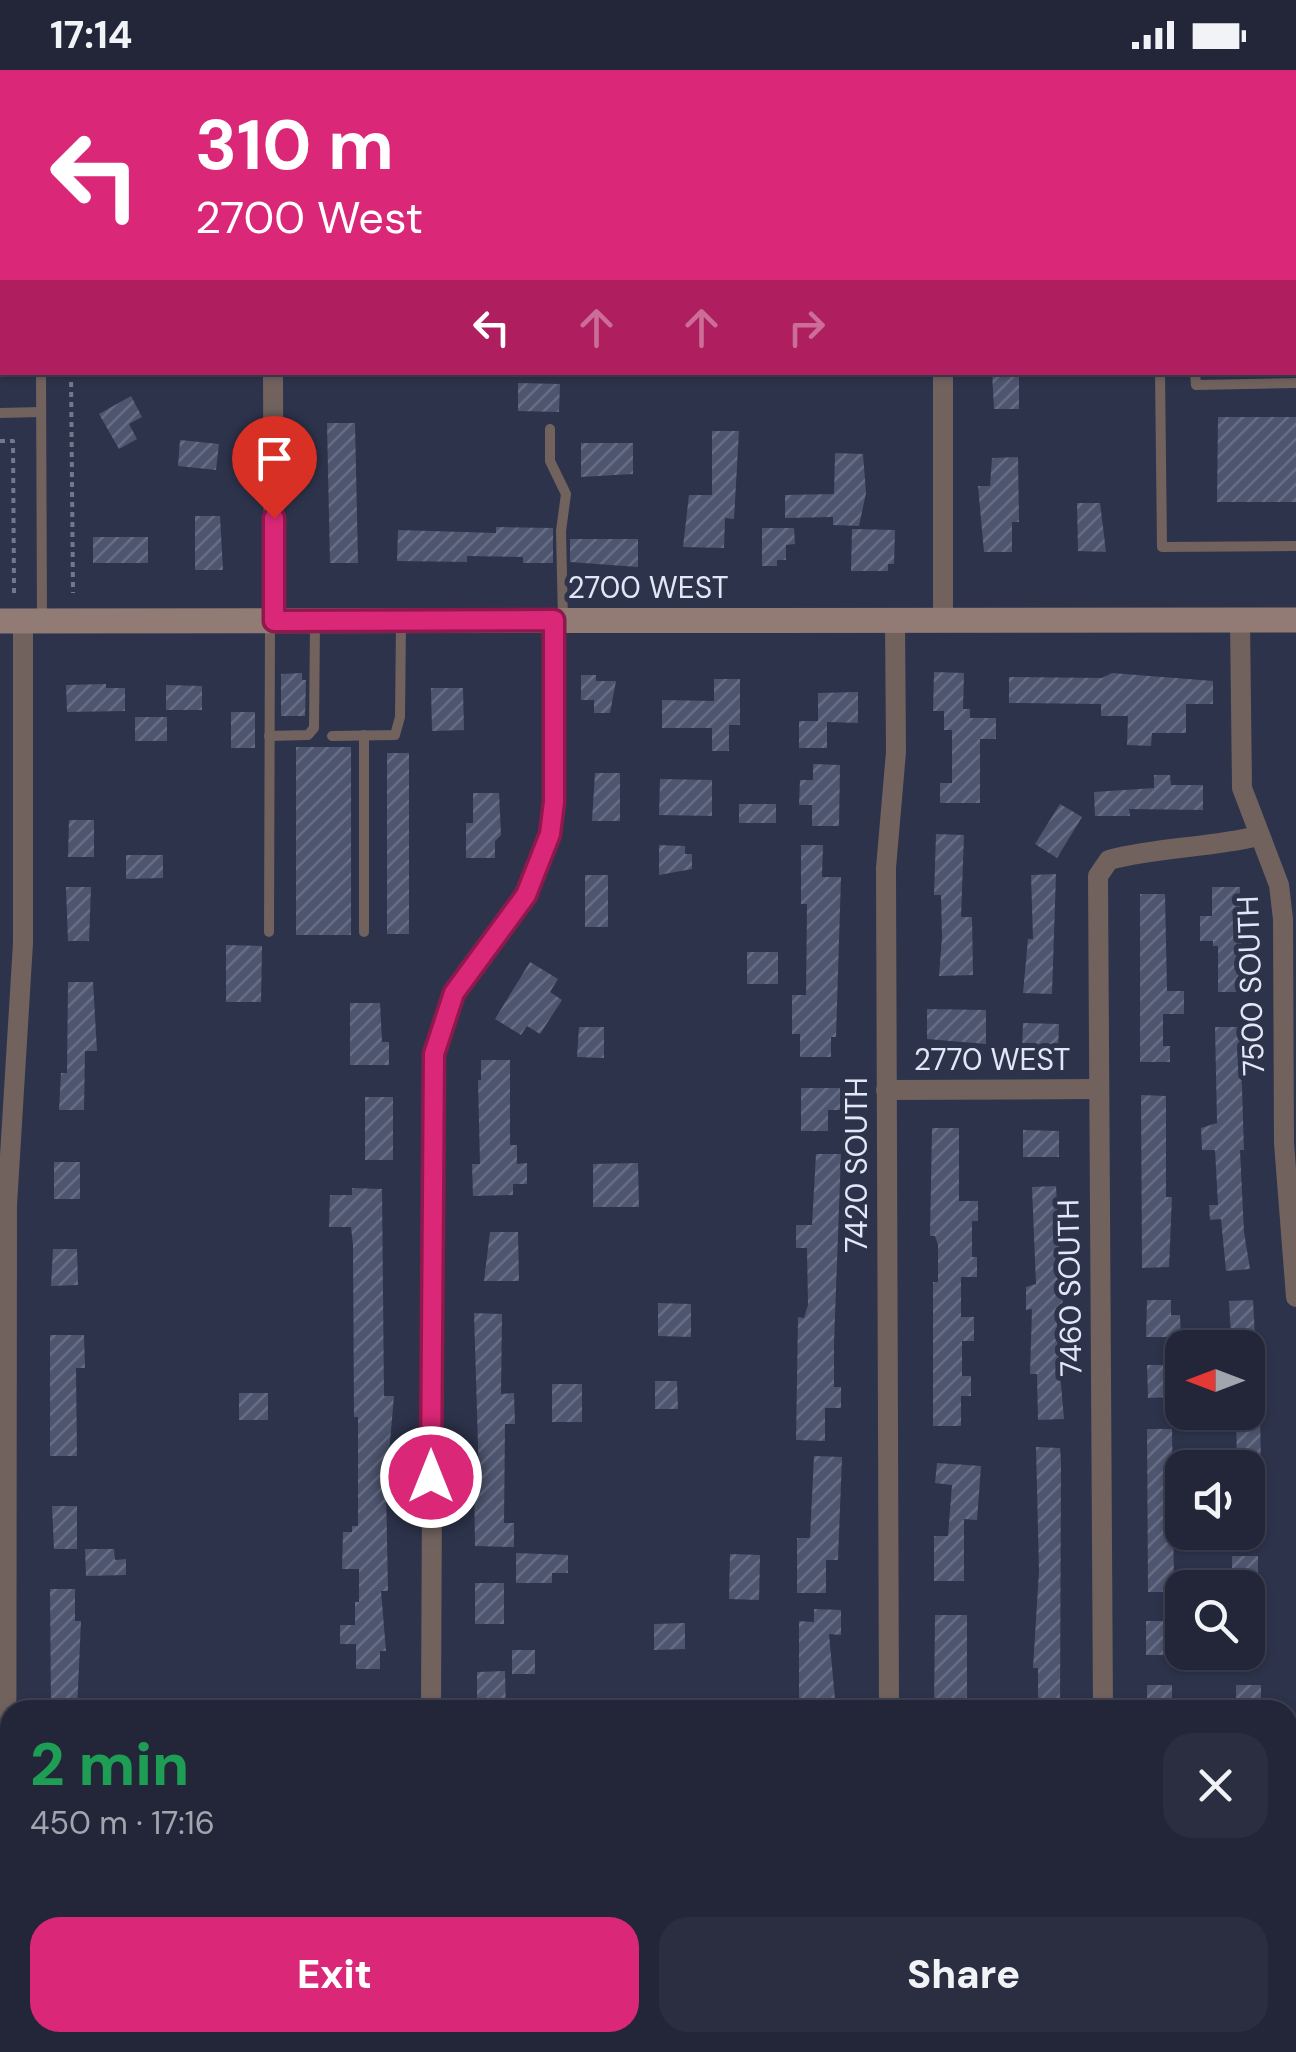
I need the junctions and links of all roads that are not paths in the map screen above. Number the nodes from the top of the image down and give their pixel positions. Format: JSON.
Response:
{"nodes":[{"id":1,"x":41,"y":375,"type":"edge"},
{"id":2,"x":273,"y":375,"type":"edge"},
{"id":3,"x":943,"y":375,"type":"edge"},
{"id":4,"x":1160,"y":375,"type":"edge"},
{"id":5,"x":1196,"y":375,"type":"edge"},
{"id":6,"x":1296,"y":383,"type":"edge"},
{"id":7,"x":41,"y":412,"type":"junction"},
{"id":8,"x":0,"y":413,"type":"edge"},
{"id":9,"x":550,"y":429,"type":"dead end"},
{"id":10,"x":1296,"y":546,"type":"edge"},
{"id":11,"x":558,"y":620,"type":"junction"},
{"id":12,"x":895,"y":620,"type":"junction"},
{"id":13,"x":943,"y":620,"type":"junction"},
{"id":14,"x":1240,"y":620,"type":"junction"},
{"id":15,"x":1296,"y":620,"type":"edge"},
{"id":16,"x":22,"y":621,"type":"edge"},
{"id":17,"x":272,"y":621,"type":"junction"},
{"id":18,"x":315,"y":621,"type":"junction"},
{"id":19,"x":400,"y":621,"type":"junction"},
{"id":20,"x":364,"y":735,"type":"junction"},
{"id":21,"x":270,"y":736,"type":"junction"},
{"id":22,"x":332,"y":736,"type":"dead end"},
{"id":23,"x":1258,"y":836,"type":"junction"},
{"id":24,"x":268,"y":932,"type":"dead end"},
{"id":25,"x":364,"y":932,"type":"dead end"},
{"id":26,"x":1098,"y":1089,"type":"junction"},
{"id":27,"x":886,"y":1090,"type":"junction"},
{"id":28,"x":1296,"y":1298,"type":"edge"},
{"id":29,"x":6,"y":1700,"type":"edge"},
{"id":30,"x":431,"y":1700,"type":"edge"},
{"id":31,"x":889,"y":1700,"type":"edge"},
{"id":32,"x":1103,"y":1700,"type":"edge"}],
"edges":[{"from":1,"to":7,"type":"lane"},
{"from":2,"to":17,"type":"street"},
{"from":3,"to":13,"type":"street"},
{"from":4,"to":10,"type":"lane"},
{"from":5,"to":6,"type":"lane"},
{"from":7,"to":8,"type":"lane"},
{"from":7,"to":16,"type":"lane"},
{"from":9,"to":11,"type":"lane"},
{"from":11,"to":12,"type":"main road","name":"2700 WEST"},
{"from":11,"to":19,"type":"main road","name":"2700 WEST"},
{"from":11,"to":30,"type":"street"},
{"from":12,"to":13,"type":"main road","name":"2700 WEST"},
{"from":12,"to":27,"type":"street","name":"7420 SOUTH"},
{"from":13,"to":14,"type":"main road","name":"2700 WEST"},
{"from":14,"to":15,"type":"main road","name":"2700 WEST"},
{"from":14,"to":23,"type":"street","name":"7500 SOUTH"},
{"from":16,"to":17,"type":"main road","name":"2700 WEST"},
{"from":16,"to":29,"type":"street"},
{"from":17,"to":18,"type":"main road","name":"2700 WEST"},
{"from":17,"to":21,"type":"lane"},
{"from":18,"to":19,"type":"main road","name":"2700 WEST"},
{"from":18,"to":21,"type":"lane"},
{"from":19,"to":20,"type":"lane"},
{"from":20,"to":22,"type":"lane"},
{"from":20,"to":25,"type":"lane"},
{"from":21,"to":24,"type":"lane"},
{"from":23,"to":26,"type":"street","name":"7460 SOUTH"},
{"from":23,"to":28,"type":"street","name":"7500 SOUTH"},
{"from":26,"to":27,"type":"street","name":"2770 WEST"},
{"from":26,"to":32,"type":"street","name":"7460 SOUTH"},
{"from":27,"to":31,"type":"street","name":"7420 SOUTH"}]}
